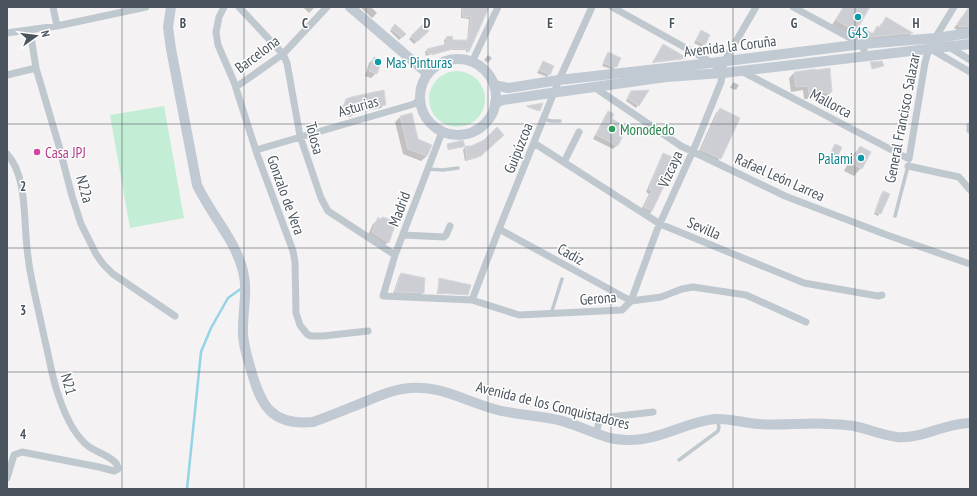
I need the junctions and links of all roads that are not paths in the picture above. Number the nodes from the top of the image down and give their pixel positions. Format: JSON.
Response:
{"nodes":[{"id":1,"x":53,"y":7,"type":"edge"},
{"id":2,"x":146,"y":7,"type":"edge"},
{"id":3,"x":171,"y":7,"type":"edge"},
{"id":4,"x":224,"y":7,"type":"edge"},
{"id":5,"x":239,"y":7,"type":"edge"},
{"id":6,"x":327,"y":7,"type":"edge"},
{"id":7,"x":350,"y":7,"type":"edge"},
{"id":8,"x":498,"y":7,"type":"edge"},
{"id":9,"x":592,"y":7,"type":"edge"},
{"id":10,"x":612,"y":7,"type":"edge"},
{"id":11,"x":756,"y":7,"type":"edge"},
{"id":12,"x":794,"y":7,"type":"edge"},
{"id":13,"x":954,"y":7,"type":"edge"},
{"id":14,"x":124,"y":9,"type":"edge"},
{"id":15,"x":57,"y":26,"type":"junction"},
{"id":16,"x":30,"y":30,"type":"junction"},
{"id":17,"x":7,"y":33,"type":"edge"},
{"id":18,"x":970,"y":33,"type":"edge"},
{"id":19,"x":936,"y":38,"type":"junction"},
{"id":20,"x":863,"y":44,"type":"junction"},
{"id":21,"x":970,"y":44,"type":"edge"},
{"id":22,"x":949,"y":47,"type":"junction"},
{"id":23,"x":929,"y":48,"type":"junction"},
{"id":24,"x":283,"y":54,"type":"junction"},
{"id":25,"x":865,"y":56,"type":"junction"},
{"id":26,"x":970,"y":60,"type":"edge"},
{"id":27,"x":472,"y":62,"type":"junction"},
{"id":28,"x":724,"y":62,"type":"junction"},
{"id":29,"x":713,"y":63,"type":"junction"},
{"id":30,"x":36,"y":68,"type":"junction"},
{"id":31,"x":741,"y":71,"type":"junction"},
{"id":32,"x":970,"y":72,"type":"edge"},
{"id":33,"x":723,"y":73,"type":"junction"},
{"id":34,"x":428,"y":74,"type":"junction"},
{"id":35,"x":7,"y":75,"type":"edge"},
{"id":36,"x":559,"y":80,"type":"junction"},
{"id":37,"x":494,"y":85,"type":"junction"},
{"id":38,"x":593,"y":86,"type":"junction"},
{"id":39,"x":236,"y":87,"type":"junction"},
{"id":40,"x":555,"y":92,"type":"junction"},
{"id":41,"x":420,"y":100,"type":"junction"},
{"id":42,"x":495,"y":103,"type":"junction"},
{"id":43,"x":544,"y":118,"type":"junction"},
{"id":44,"x":560,"y":121,"type":"dead end"},
{"id":45,"x":970,"y":126,"type":"edge"},
{"id":46,"x":970,"y":130,"type":"edge"},
{"id":47,"x":442,"y":132,"type":"junction"},
{"id":48,"x":579,"y":132,"type":"dead end"},
{"id":49,"x":300,"y":136,"type":"junction"},
{"id":50,"x":534,"y":143,"type":"junction"},
{"id":51,"x":256,"y":150,"type":"junction"},
{"id":52,"x":692,"y":152,"type":"junction"},
{"id":53,"x":7,"y":154,"type":"edge"},
{"id":54,"x":564,"y":162,"type":"junction"},
{"id":55,"x":909,"y":163,"type":"junction"},
{"id":56,"x":458,"y":168,"type":"dead end"},
{"id":57,"x":428,"y":169,"type":"junction"},
{"id":58,"x":970,"y":190,"type":"edge"},
{"id":59,"x":895,"y":216,"type":"dead end"},
{"id":60,"x":660,"y":224,"type":"junction"},
{"id":61,"x":450,"y":226,"type":"dead end"},
{"id":62,"x":499,"y":229,"type":"junction"},
{"id":63,"x":403,"y":234,"type":"junction"},
{"id":64,"x":395,"y":255,"type":"junction"},
{"id":65,"x":970,"y":264,"type":"edge"},
{"id":66,"x":562,"y":279,"type":"dead end"},
{"id":67,"x":882,"y":295,"type":"dead end"},
{"id":68,"x":383,"y":296,"type":"joint"},
{"id":69,"x":472,"y":300,"type":"junction"},
{"id":70,"x":631,"y":301,"type":"junction"},
{"id":71,"x":551,"y":314,"type":"junction"},
{"id":72,"x":175,"y":316,"type":"dead end"},
{"id":73,"x":806,"y":322,"type":"dead end"},
{"id":74,"x":368,"y":331,"type":"dead end"},
{"id":75,"x":653,"y":412,"type":"dead end"},
{"id":76,"x":717,"y":419,"type":"junction"},
{"id":77,"x":970,"y":423,"type":"edge"},
{"id":78,"x":596,"y":434,"type":"junction"},
{"id":79,"x":678,"y":460,"type":"dead end"},
{"id":80,"x":7,"y":478,"type":"edge"}],
"edges":[{"from":1,"to":15,"type":"street"},
{"from":2,"to":14,"type":"street"},
{"from":3,"to":78,"type":"main road","name":"Avenida de los Conquistadores"},
{"from":4,"to":39,"type":"street","name":"Gonzalo de Vera"},
{"from":5,"to":24,"type":"street","name":"Tolosa"},
{"from":6,"to":24,"type":"street","name":"Barcelona"},
{"from":7,"to":34,"type":"main road"},
{"from":8,"to":27,"type":"street"},
{"from":9,"to":36,"type":"street","name":"Guipúzcoa"},
{"from":10,"to":29,"type":"street"},
{"from":11,"to":28,"type":"street","name":"Vizcaya"},
{"from":12,"to":20,"type":"street"},
{"from":13,"to":19,"type":"street","name":"General Francisco Salazar"},
{"from":14,"to":15,"type":"street"},
{"from":15,"to":16,"type":"street"},
{"from":16,"to":17,"type":"street"},
{"from":16,"to":30,"type":"street","name":"N22a"},
{"from":18,"to":19,"type":"main road","name":"Avenida la Coruña"},
{"from":19,"to":20,"type":"main road","name":"Avenida la Coruña"},
{"from":19,"to":22,"type":"street"},
{"from":19,"to":23,"type":"street","name":"General Francisco Salazar"},
{"from":20,"to":25,"type":"street"},
{"from":20,"to":28,"type":"main road","name":"Avenida la Coruña"},
{"from":21,"to":22,"type":"main road","name":"Avenida la Coruña"},
{"from":22,"to":23,"type":"main road","name":"Avenida la Coruña"},
{"from":22,"to":26,"type":"street"},
{"from":23,"to":25,"type":"main road","name":"Avenida la Coruña"},
{"from":23,"to":32,"type":"street"},
{"from":23,"to":55,"type":"street","name":"General Francisco Salazar"},
{"from":24,"to":39,"type":"street","name":"Barcelona"},
{"from":24,"to":49,"type":"street","name":"Tolosa"},
{"from":25,"to":31,"type":"main road","name":"Avenida la Coruña"},
{"from":27,"to":34,"type":"main road"},
{"from":27,"to":37,"type":"main road"},
{"from":28,"to":29,"type":"main road","name":"Avenida la Coruña"},
{"from":28,"to":33,"type":"street","name":"Vizcaya"},
{"from":29,"to":33,"type":"street"},
{"from":29,"to":36,"type":"main road","name":"Avenida la Coruña"},
{"from":30,"to":35,"type":"street"},
{"from":30,"to":72,"type":"street","name":"N22a"},
{"from":31,"to":33,"type":"main road","name":"Avenida la Coruña"},
{"from":31,"to":55,"type":"street","name":"Mallorca"},
{"from":33,"to":38,"type":"main road","name":"Avenida la Coruña"},
{"from":33,"to":52,"type":"street","name":"Vizcaya"},
{"from":34,"to":41,"type":"main road"},
{"from":36,"to":37,"type":"main road","name":"Avenida la Coruña"},
{"from":36,"to":40,"type":"street","name":"Guipúzcoa"},
{"from":37,"to":42,"type":"main road"},
{"from":38,"to":40,"type":"main road","name":"Avenida la Coruña"},
{"from":38,"to":52,"type":"street","name":"Rafael León Larrea"},
{"from":39,"to":51,"type":"street","name":"Gonzalo de Vera"},
{"from":40,"to":42,"type":"main road","name":"Avenida la Coruña"},
{"from":40,"to":43,"type":"street","name":"Guipúzcoa"},
{"from":41,"to":47,"type":"main road"},
{"from":41,"to":49,"type":"street","name":"Asturias"},
{"from":42,"to":47,"type":"main road"},
{"from":43,"to":44,"type":"lane"},
{"from":43,"to":50,"type":"street","name":"Guipúzcoa"},
{"from":45,"to":46,"type":"street"},
{"from":47,"to":57,"type":"street","name":"Madrid"},
{"from":48,"to":54,"type":"street"},
{"from":49,"to":51,"type":"street","name":"Asturias"},
{"from":49,"to":64,"type":"street","name":"Tolosa"},
{"from":50,"to":54,"type":"street","name":"Sevilla"},
{"from":50,"to":62,"type":"street","name":"Guipúzcoa"},
{"from":51,"to":74,"type":"street","name":"Gonzalo de Vera"},
{"from":52,"to":60,"type":"street","name":"Vizcaya"},
{"from":52,"to":65,"type":"street","name":"Rafael León Larrea"},
{"from":53,"to":80,"type":"street","name":"N21"},
{"from":54,"to":60,"type":"street","name":"Sevilla"},
{"from":55,"to":58,"type":"street","name":"Mallorca"},
{"from":55,"to":59,"type":"lane","name":"General Francisco Salazar"},
{"from":56,"to":57,"type":"lane"},
{"from":57,"to":63,"type":"street","name":"Madrid"},
{"from":60,"to":67,"type":"street","name":"Sevilla"},
{"from":60,"to":70,"type":"street","name":"Vizcaya"},
{"from":61,"to":63,"type":"street"},
{"from":62,"to":69,"type":"street","name":"Guipúzcoa"},
{"from":62,"to":70,"type":"street","name":"Cadiz"},
{"from":63,"to":64,"type":"street","name":"Madrid"},
{"from":64,"to":68,"type":"street","name":"Madrid"},
{"from":66,"to":71,"type":"lane"},
{"from":68,"to":69,"type":"street","name":"Gerona"},
{"from":69,"to":71,"type":"street","name":"Gerona"},
{"from":70,"to":71,"type":"street","name":"Gerona"},
{"from":70,"to":73,"type":"street","name":"Gerona"},
{"from":75,"to":78,"type":"street"},
{"from":76,"to":77,"type":"main road","name":"Avenida de los Conquistadores"},
{"from":76,"to":78,"type":"main road","name":"Avenida de los Conquistadores"},
{"from":76,"to":79,"type":"lane"}]}
